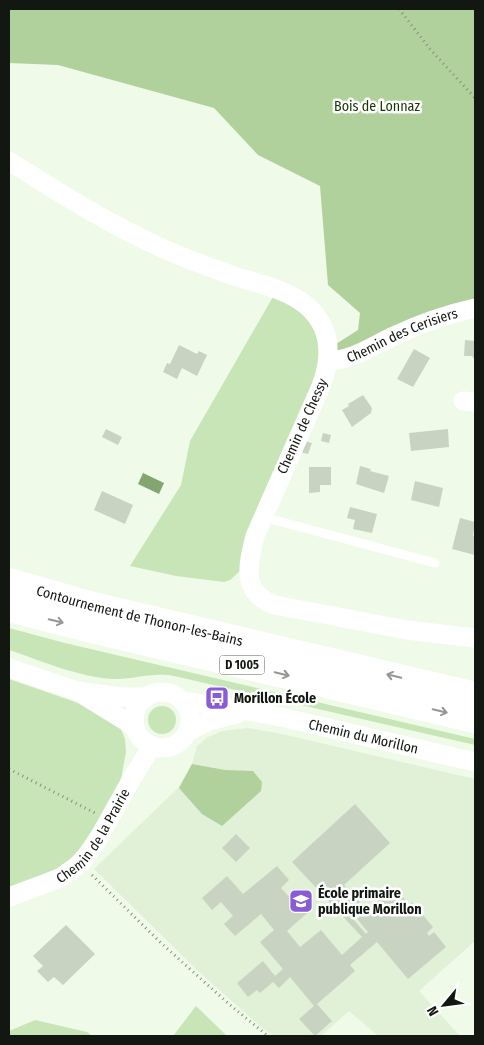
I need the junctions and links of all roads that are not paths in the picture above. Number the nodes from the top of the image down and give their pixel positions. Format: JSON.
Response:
{"nodes":[{"id":1,"x":9,"y":161,"type":"edge"},
{"id":2,"x":475,"y":308,"type":"edge"},
{"id":3,"x":329,"y":361,"type":"junction"},
{"id":4,"x":262,"y":517,"type":"junction"},
{"id":5,"x":435,"y":563,"type":"dead end"},
{"id":6,"x":9,"y":582,"type":"edge"},
{"id":7,"x":9,"y":608,"type":"edge"},
{"id":8,"x":475,"y":638,"type":"edge"},
{"id":9,"x":9,"y":668,"type":"edge"},
{"id":10,"x":77,"y":691,"type":"junction"},
{"id":11,"x":475,"y":696,"type":"edge"},
{"id":12,"x":145,"y":697,"type":"junction"},
{"id":13,"x":183,"y":701,"type":"junction"},
{"id":14,"x":252,"y":712,"type":"junction"},
{"id":15,"x":475,"y":719,"type":"edge"},
{"id":16,"x":135,"y":727,"type":"junction"},
{"id":17,"x":187,"y":732,"type":"junction"},
{"id":18,"x":152,"y":746,"type":"junction"},
{"id":19,"x":475,"y":762,"type":"edge"},
{"id":20,"x":9,"y":897,"type":"edge"}],
"edges":[{"from":1,"to":3,"type":"street","name":"Chemin de Chessy"},
{"from":2,"to":3,"type":"street","name":"Chemin des Cerisiers"},
{"from":3,"to":4,"type":"street","name":"Chemin de Chessy"},
{"from":4,"to":5,"type":"lane"},
{"from":4,"to":8,"type":"street","name":"Chemin de Chessy"},
{"from":11,"to":6,"type":"highway","name":"Contournement de Thonon-les-Bains","number":"D 1005","one_way":true},
{"from":7,"to":15,"type":"highway","name":"Contournement de Thonon-les-Bains","number":"D 1005","one_way":true},
{"from":9,"to":10,"type":"street"},
{"from":10,"to":12,"type":"street"},
{"from":10,"to":16,"type":"street"},
{"from":12,"to":13,"type":"street"},
{"from":12,"to":16,"type":"street"},
{"from":13,"to":14,"type":"street","name":"Chemin du Morillon"},
{"from":13,"to":17,"type":"street"},
{"from":14,"to":17,"type":"street","name":"Chemin du Morillon"},
{"from":14,"to":19,"type":"street","name":"Chemin du Morillon"},
{"from":16,"to":18,"type":"street"},
{"from":17,"to":18,"type":"street"},
{"from":18,"to":20,"type":"street","name":"Chemin de la Prairie"}]}
